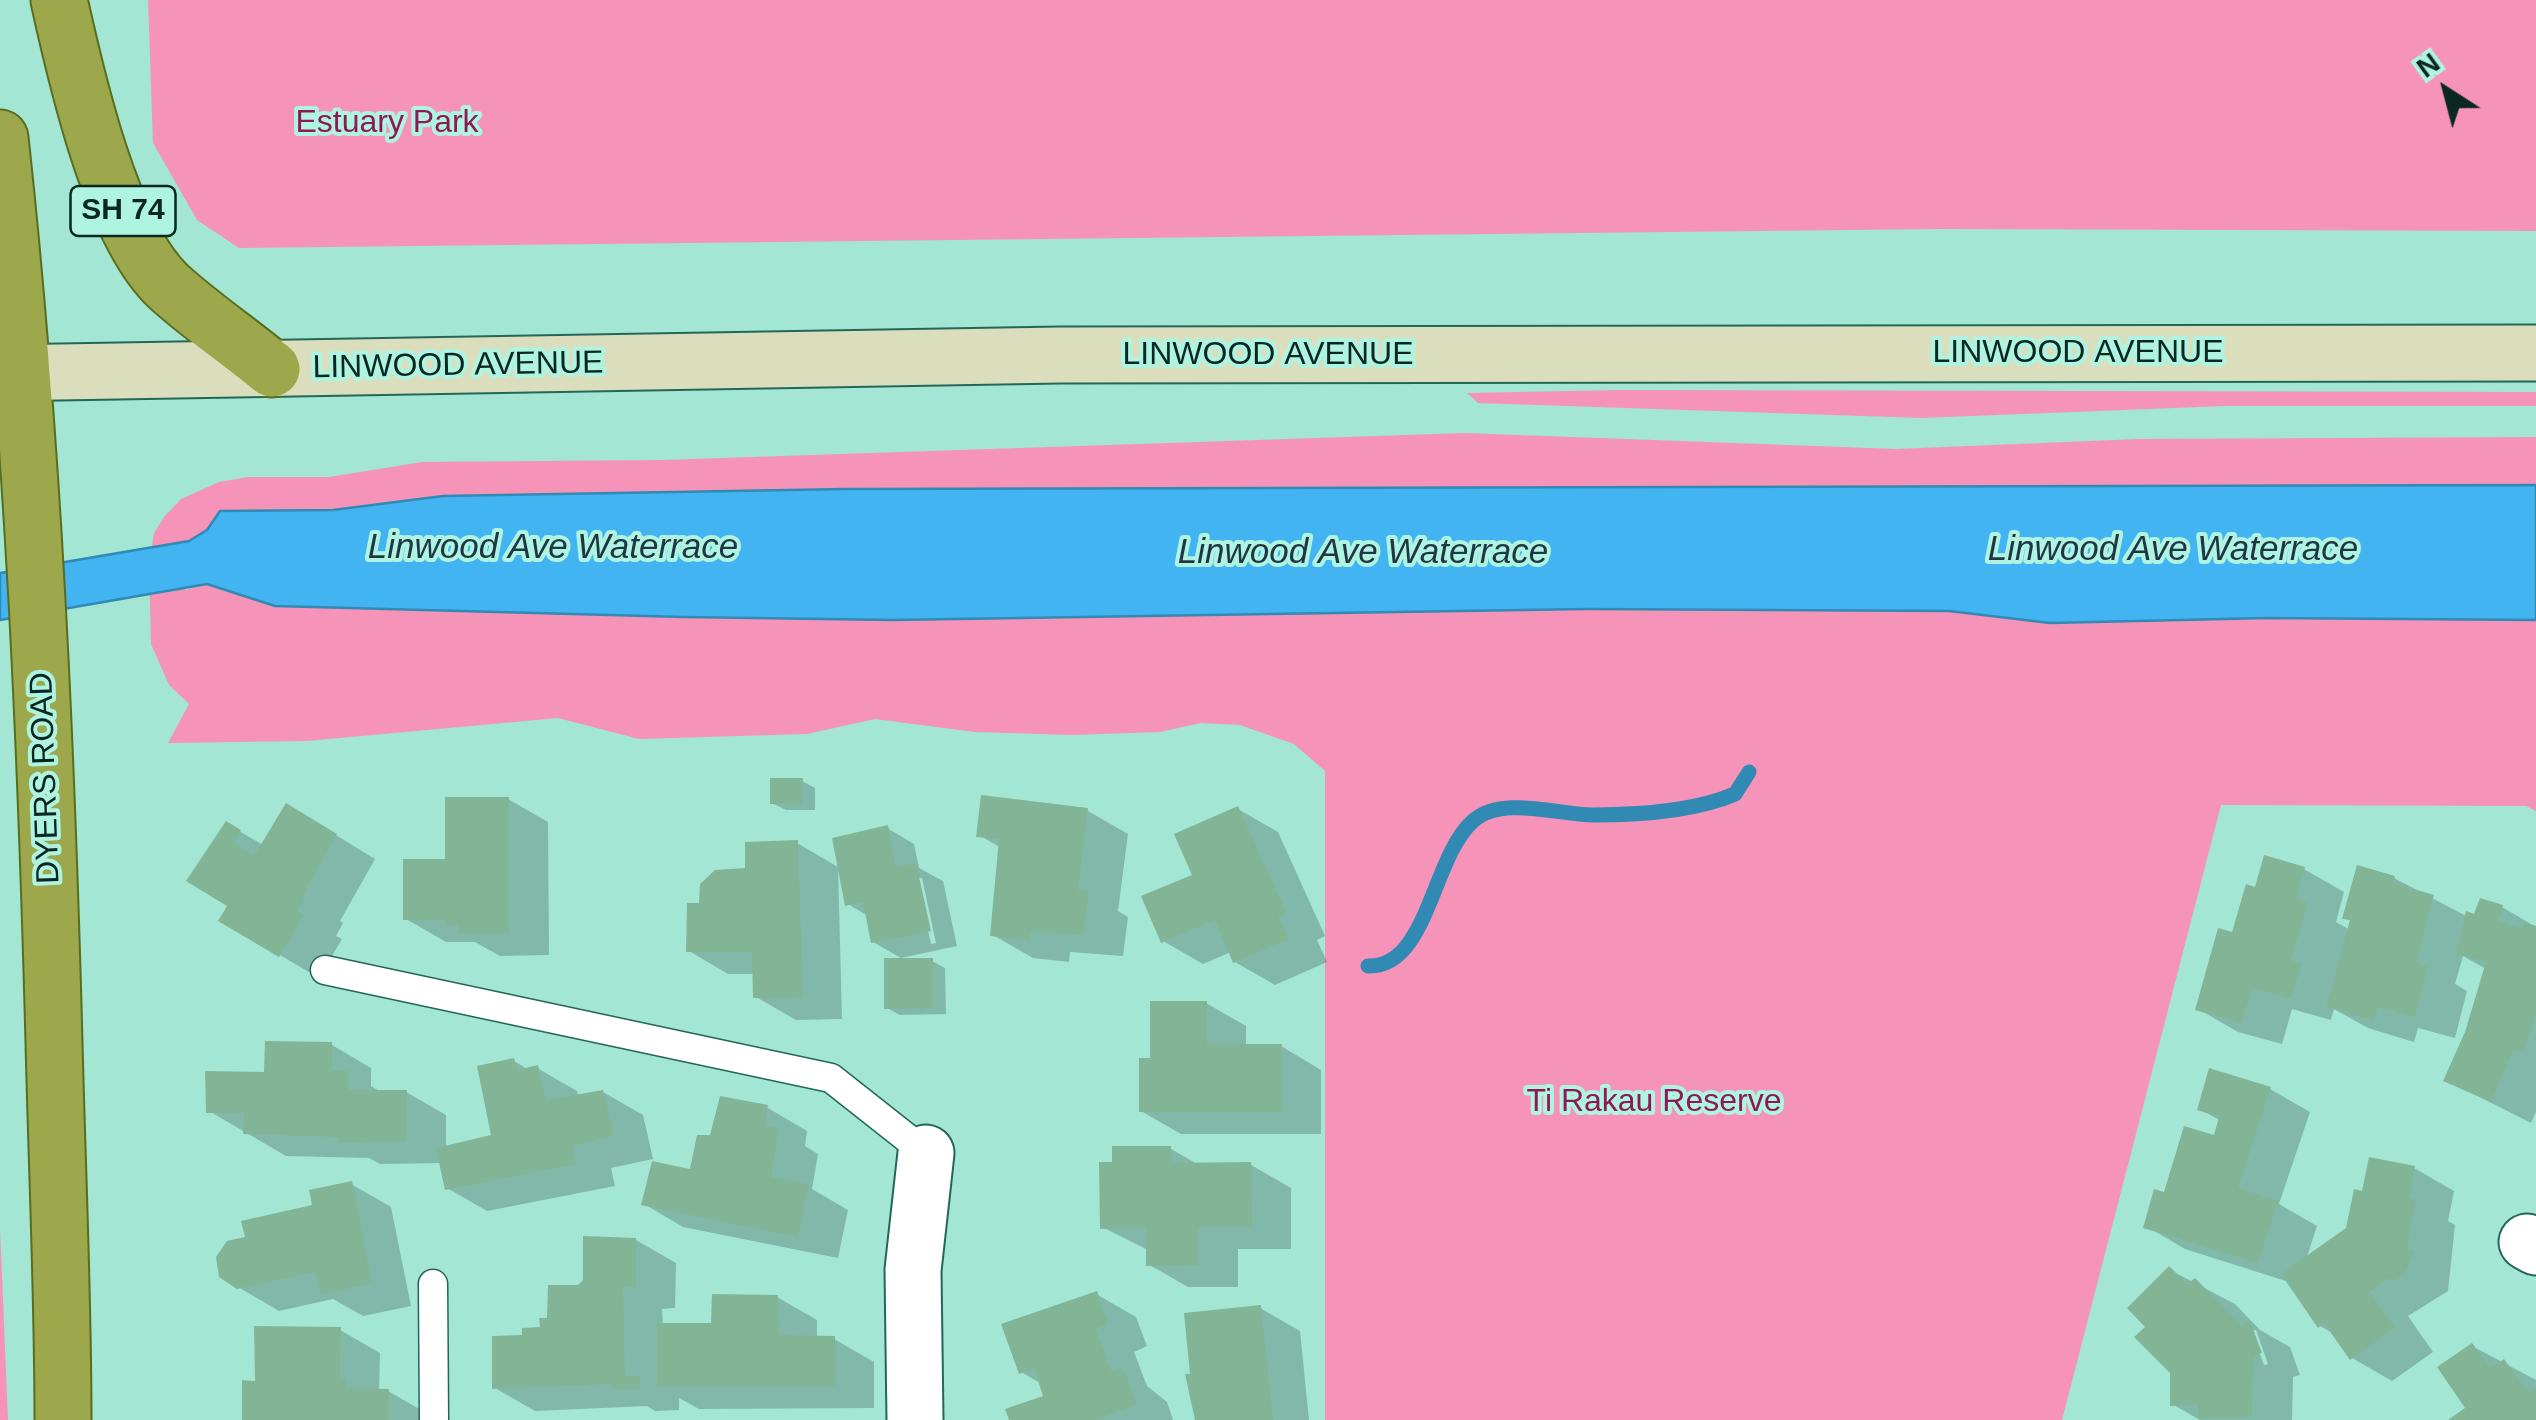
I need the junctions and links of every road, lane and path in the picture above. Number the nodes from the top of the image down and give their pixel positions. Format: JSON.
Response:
{"nodes":[{"id":1,"x":58,"y":0,"type":"edge"},
{"id":2,"x":0,"y":138,"type":"edge"},
{"id":3,"x":2536,"y":352,"type":"edge"},
{"id":4,"x":272,"y":369,"type":"junction"},
{"id":5,"x":13,"y":373,"type":"edge"},
{"id":6,"x":325,"y":970,"type":"dead end"},
{"id":7,"x":926,"y":1153,"type":"joint"},
{"id":8,"x":433,"y":1284,"type":"dead end"},
{"id":9,"x":63,"y":1420,"type":"edge"},
{"id":10,"x":434,"y":1420,"type":"edge"},
{"id":11,"x":915,"y":1420,"type":"edge"}],
"edges":[{"from":1,"to":4,"type":"highway","number":"SH 74"},
{"from":2,"to":5,"type":"highway","name":"DYERS ROAD"},
{"from":3,"to":4,"type":"main road","name":"LINWOOD AVENUE"},
{"from":4,"to":5,"type":"main road","name":"LINWOOD AVENUE"},
{"from":5,"to":9,"type":"highway","name":"DYERS ROAD"},
{"from":6,"to":7,"type":"lane"},
{"from":7,"to":11,"type":"street"},
{"from":8,"to":10,"type":"lane"}]}
